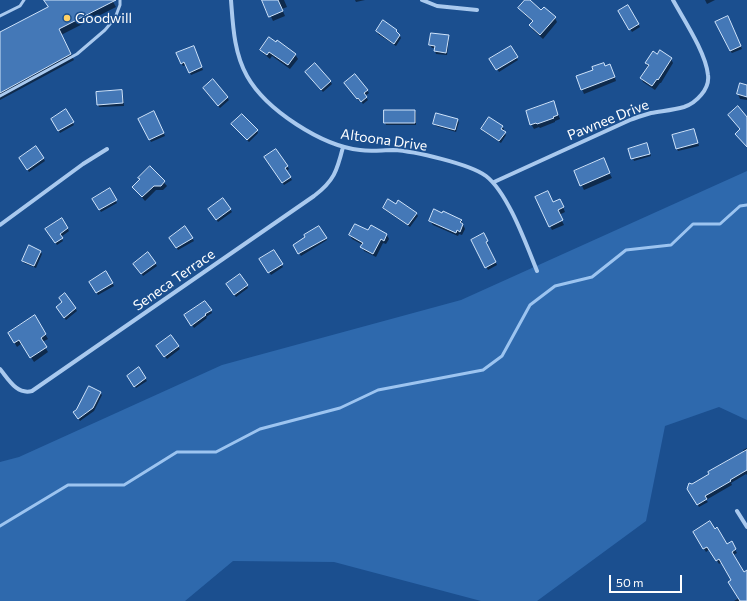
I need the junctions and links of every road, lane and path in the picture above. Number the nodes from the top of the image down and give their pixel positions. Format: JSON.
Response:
{"nodes":[{"id":1,"x":24,"y":0,"type":"edge"},
{"id":2,"x":120,"y":0,"type":"edge"},
{"id":3,"x":231,"y":0,"type":"edge"},
{"id":4,"x":422,"y":0,"type":"edge"},
{"id":5,"x":673,"y":0,"type":"edge"},
{"id":6,"x":476,"y":10,"type":"dead end"},
{"id":7,"x":0,"y":16,"type":"edge"},
{"id":8,"x":0,"y":96,"type":"edge"},
{"id":9,"x":343,"y":148,"type":"junction"},
{"id":10,"x":107,"y":149,"type":"dead end"},
{"id":11,"x":494,"y":182,"type":"junction"},
{"id":12,"x":0,"y":225,"type":"edge"},
{"id":13,"x":537,"y":271,"type":"dead end"},
{"id":14,"x":0,"y":369,"type":"edge"},
{"id":15,"x":737,"y":511,"type":"dead end"},
{"id":16,"x":747,"y":527,"type":"edge"}],
"edges":[{"from":1,"to":7,"type":"lane"},
{"from":2,"to":8,"type":"lane"},
{"from":3,"to":9,"type":"street","name":"Altoona Drive"},
{"from":4,"to":6,"type":"street"},
{"from":5,"to":11,"type":"street","name":"Pawnee Drive"},
{"from":9,"to":11,"type":"street","name":"Altoona Drive"},
{"from":9,"to":14,"type":"street","name":"Seneca Terrace"},
{"from":10,"to":12,"type":"street"},
{"from":11,"to":13,"type":"street","name":"Altoona Drive"},
{"from":15,"to":16,"type":"street"}]}
